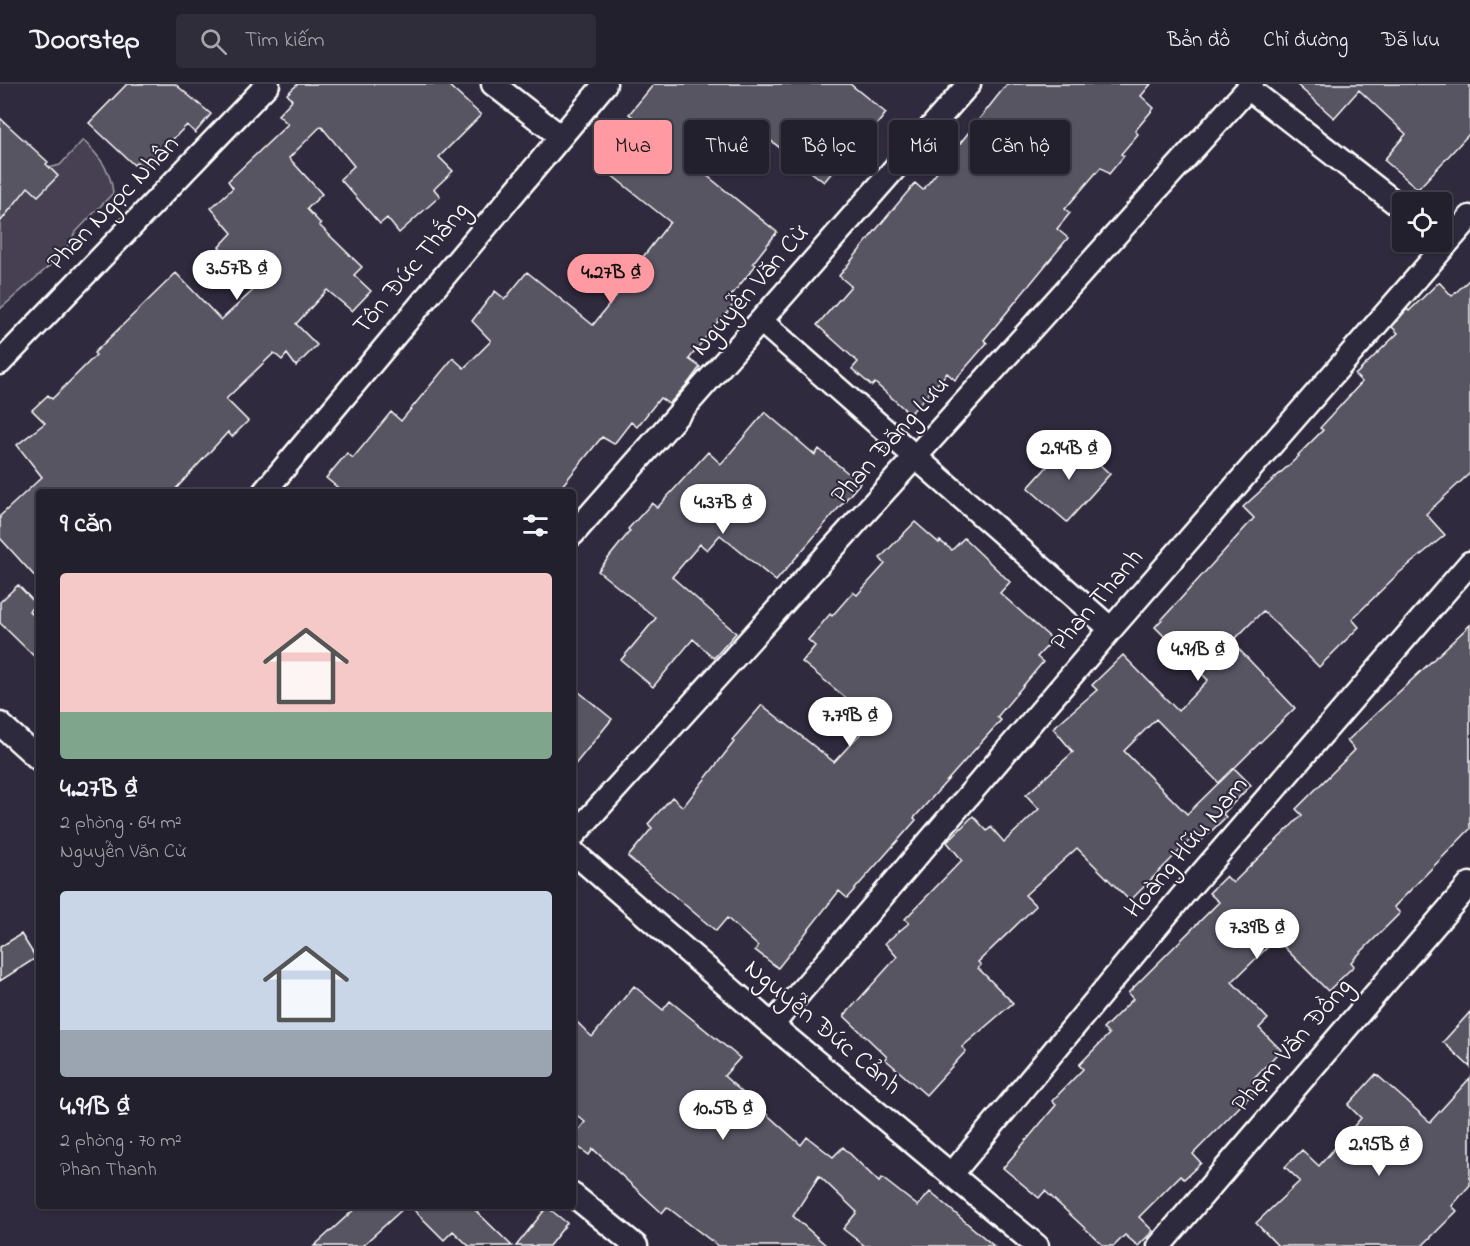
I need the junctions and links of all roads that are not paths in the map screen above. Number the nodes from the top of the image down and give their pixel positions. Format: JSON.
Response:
{"nodes":[{"id":1,"x":268,"y":84,"type":"edge"},
{"id":2,"x":494,"y":84,"type":"edge"},
{"id":3,"x":605,"y":84,"type":"edge"},
{"id":4,"x":969,"y":84,"type":"edge"},
{"id":5,"x":1250,"y":86,"type":"edge"},
{"id":6,"x":560,"y":136,"type":"junction"},
{"id":7,"x":1392,"y":200,"type":"edge"},
{"id":8,"x":1470,"y":217,"type":"edge"},
{"id":9,"x":1452,"y":233,"type":"edge"},
{"id":10,"x":1434,"y":252,"type":"edge"},
{"id":11,"x":762,"y":322,"type":"junction"},
{"id":12,"x":0,"y":363,"type":"edge"},
{"id":13,"x":915,"y":457,"type":"junction"},
{"id":14,"x":266,"y":489,"type":"edge"},
{"id":15,"x":576,"y":531,"type":"edge"},
{"id":16,"x":1470,"y":563,"type":"edge"},
{"id":17,"x":1111,"y":629,"type":"junction"},
{"id":18,"x":0,"y":724,"type":"edge"},
{"id":19,"x":36,"y":756,"type":"edge"},
{"id":20,"x":576,"y":833,"type":"edge"},
{"id":21,"x":576,"y":855,"type":"edge"},
{"id":22,"x":1470,"y":884,"type":"edge"},
{"id":23,"x":772,"y":1024,"type":"junction"},
{"id":24,"x":952,"y":1174,"type":"junction"},
{"id":25,"x":576,"y":1197,"type":"edge"},
{"id":26,"x":636,"y":1246,"type":"edge"},
{"id":27,"x":1037,"y":1246,"type":"edge"},
{"id":28,"x":1159,"y":1246,"type":"edge"}],
"edges":[{"from":1,"to":12,"type":"street","name":"Phan Ngọc Nhân"},
{"from":2,"to":6,"type":"street"},
{"from":3,"to":6,"type":"street","name":"Tôn Đức Thắng"},
{"from":4,"to":11,"type":"street","name":"Nguyễn Văn Cừ"},
{"from":5,"to":7,"type":"street"},
{"from":5,"to":13,"type":"street","name":"Phan Đăng Lưu"},
{"from":6,"to":14,"type":"street","name":"Tôn Đức Thắng"},
{"from":8,"to":9,"type":"street","name":"Phan Thanh"},
{"from":10,"to":17,"type":"street","name":"Phan Thanh"},
{"from":11,"to":13,"type":"street"},
{"from":11,"to":15,"type":"street","name":"Nguyễn Văn Cừ"},
{"from":13,"to":17,"type":"street"},
{"from":13,"to":20,"type":"street","name":"Phan Đăng Lưu"},
{"from":16,"to":24,"type":"street","name":"Hoàng Hữu Nam"},
{"from":17,"to":23,"type":"street","name":"Phan Thanh"},
{"from":18,"to":19,"type":"street"},
{"from":21,"to":23,"type":"street","name":"Nguyễn Đức Cảnh"},
{"from":22,"to":28,"type":"street","name":"Phạm Văn Đồng"},
{"from":23,"to":24,"type":"street","name":"Nguyễn Đức Cảnh"},
{"from":24,"to":27,"type":"street","name":"Nguyễn Đức Cảnh"},
{"from":25,"to":26,"type":"street"}]}
